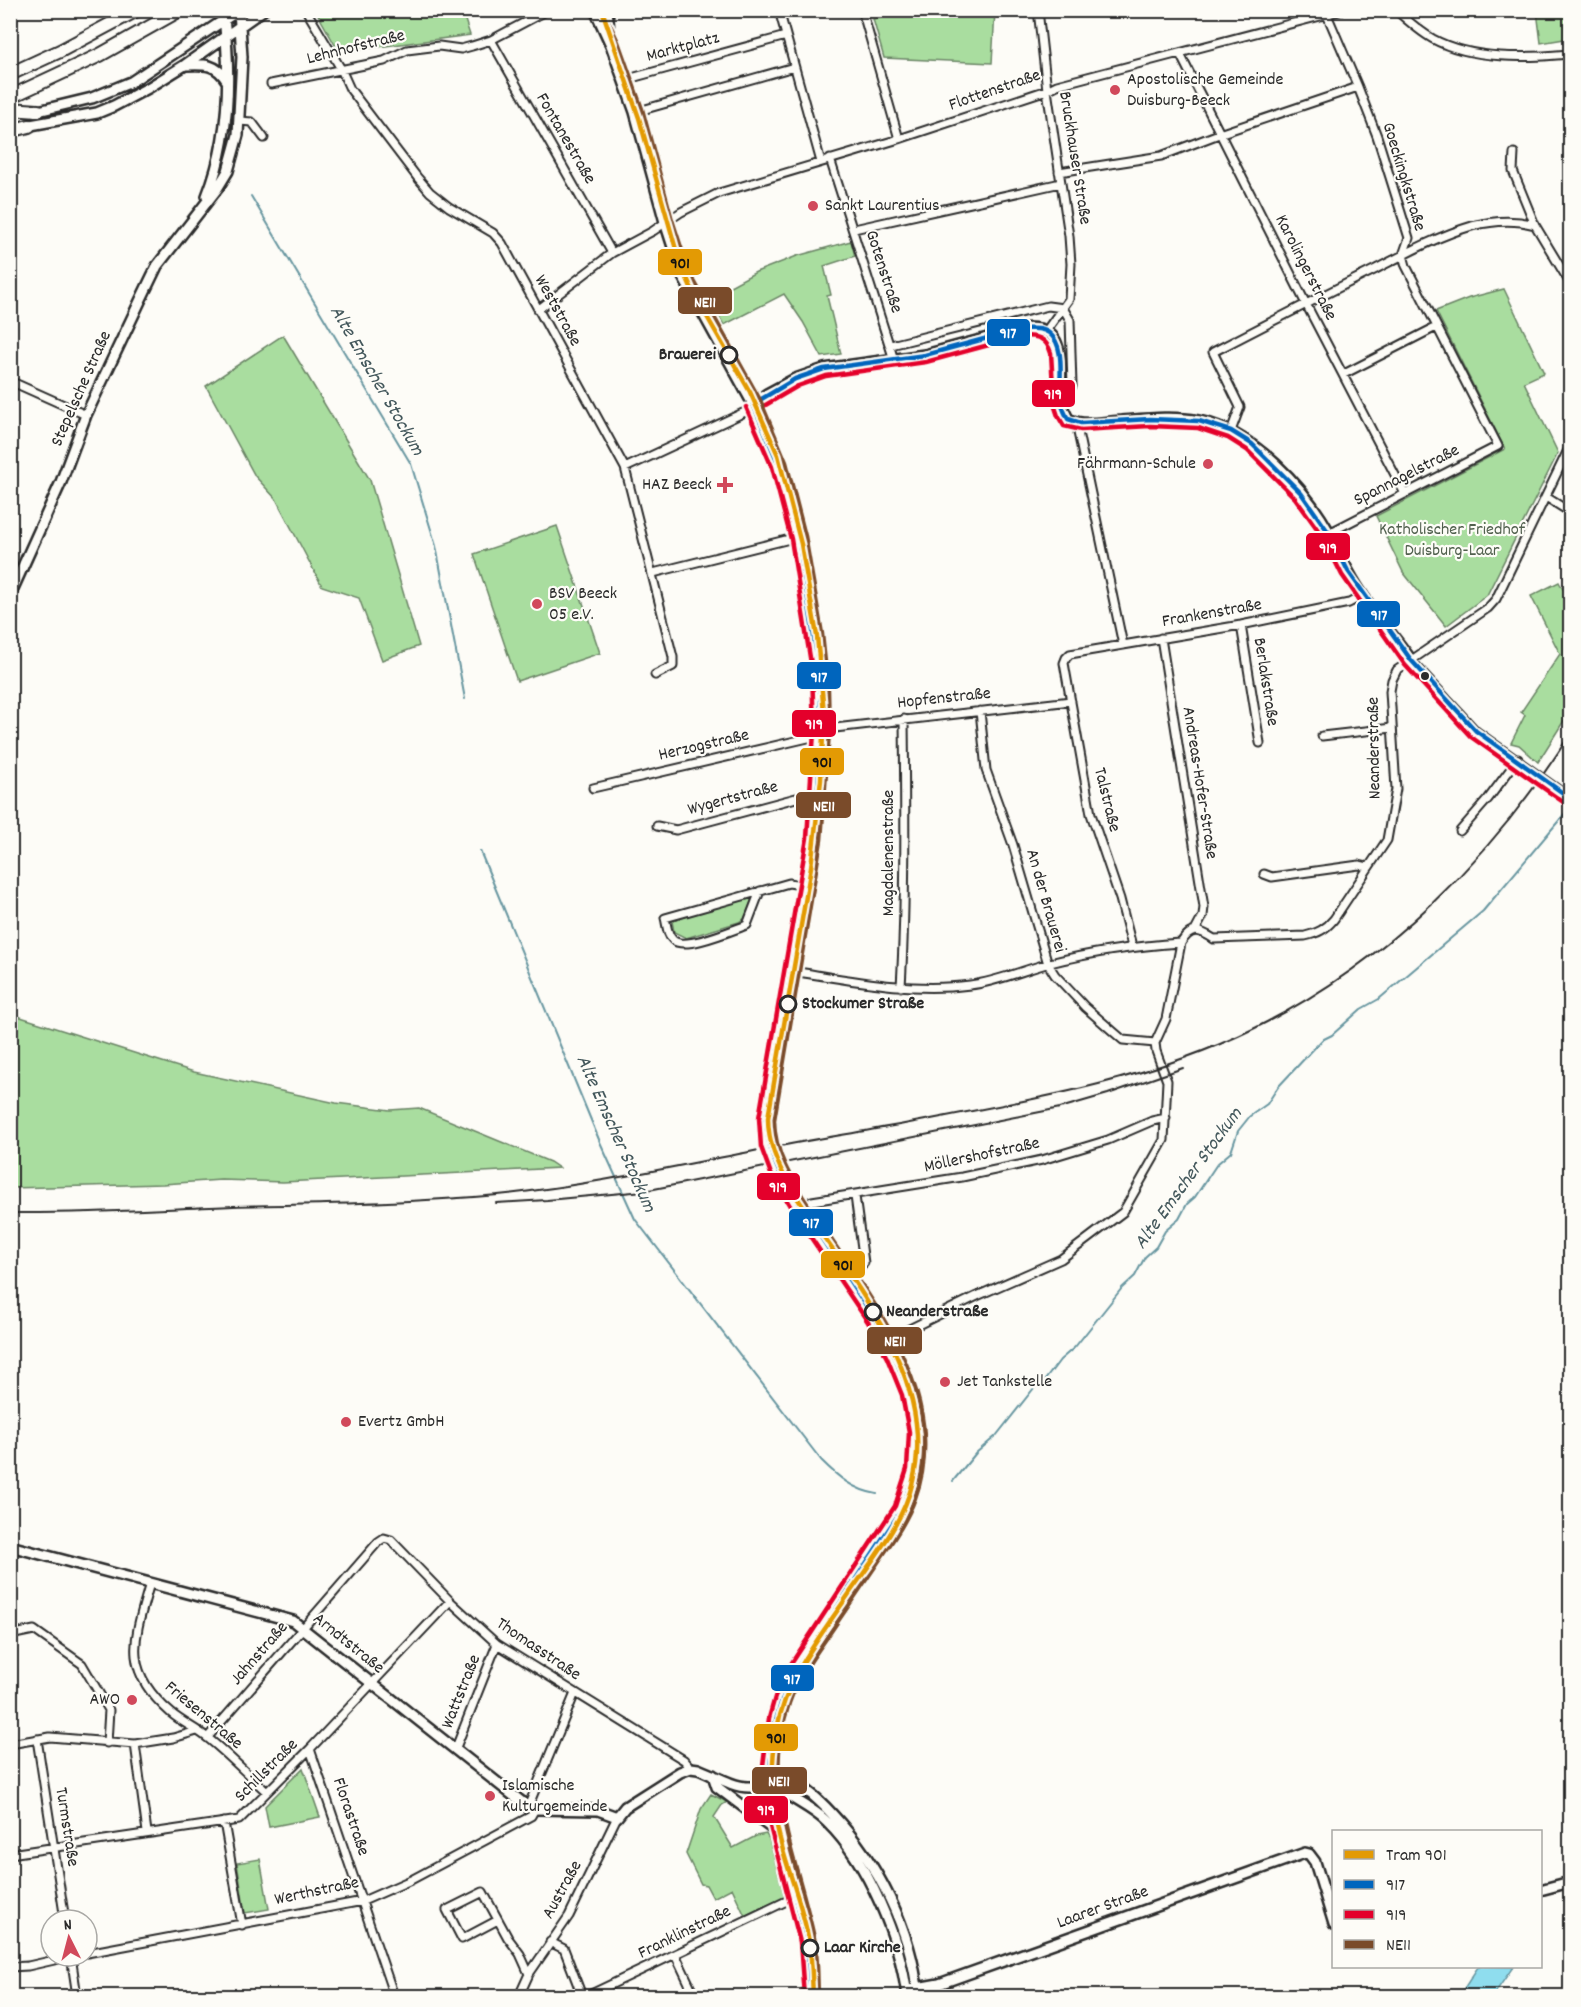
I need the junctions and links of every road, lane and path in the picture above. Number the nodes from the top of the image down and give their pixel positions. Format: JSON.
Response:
{"nodes":[{"id":1,"x":137,"y":10,"type":"edge"},
{"id":2,"x":180,"y":10,"type":"edge"},
{"id":3,"x":263,"y":10,"type":"edge"},
{"id":4,"x":306,"y":10,"type":"edge"},
{"id":5,"x":548,"y":10,"type":"edge"},
{"id":6,"x":595,"y":10,"type":"edge"},
{"id":7,"x":607,"y":10,"type":"edge"},
{"id":8,"x":779,"y":10,"type":"edge"},
{"id":9,"x":862,"y":10,"type":"edge"},
{"id":10,"x":1038,"y":10,"type":"edge"},
{"id":11,"x":1343,"y":10,"type":"edge"},
{"id":12,"x":1396,"y":10,"type":"edge"},
{"id":13,"x":239,"y":11,"type":"edge"},
{"id":14,"x":1325,"y":13,"type":"edge"},
{"id":15,"x":224,"y":16,"type":"edge"},
{"id":16,"x":240,"y":25,"type":"junction"},
{"id":17,"x":226,"y":34,"type":"junction"},
{"id":18,"x":786,"y":36,"type":"junction"},
{"id":19,"x":491,"y":40,"type":"junction"},
{"id":20,"x":611,"y":45,"type":"junction"},
{"id":21,"x":1180,"y":54,"type":"junction"},
{"id":22,"x":1570,"y":54,"type":"edge"},
{"id":23,"x":185,"y":65,"type":"junction"},
{"id":24,"x":794,"y":67,"type":"junction"},
{"id":25,"x":341,"y":69,"type":"junction"},
{"id":26,"x":10,"y":74,"type":"edge"},
{"id":27,"x":624,"y":80,"type":"junction"},
{"id":28,"x":227,"y":82,"type":"junction"},
{"id":29,"x":271,"y":84,"type":"dead end"},
{"id":30,"x":1358,"y":87,"type":"junction"},
{"id":31,"x":1047,"y":90,"type":"junction"},
{"id":32,"x":10,"y":97,"type":"edge"},
{"id":33,"x":92,"y":98,"type":"junction"},
{"id":34,"x":10,"y":109,"type":"edge"},
{"id":35,"x":38,"y":111,"type":"junction"},
{"id":36,"x":635,"y":112,"type":"junction"},
{"id":37,"x":97,"y":113,"type":"junction"},
{"id":38,"x":10,"y":115,"type":"edge"},
{"id":39,"x":239,"y":121,"type":"junction"},
{"id":40,"x":10,"y":126,"type":"edge"},
{"id":41,"x":29,"y":126,"type":"junction"},
{"id":42,"x":10,"y":130,"type":"edge"},
{"id":43,"x":1220,"y":134,"type":"junction"},
{"id":44,"x":264,"y":138,"type":"dead end"},
{"id":45,"x":899,"y":139,"type":"junction"},
{"id":46,"x":1514,"y":153,"type":"dead end"},
{"id":47,"x":831,"y":159,"type":"junction"},
{"id":48,"x":820,"y":162,"type":"junction"},
{"id":49,"x":1059,"y":172,"type":"junction"},
{"id":50,"x":1061,"y":183,"type":"junction"},
{"id":51,"x":203,"y":207,"type":"junction"},
{"id":52,"x":665,"y":222,"type":"junction"},
{"id":53,"x":1535,"y":225,"type":"junction"},
{"id":54,"x":854,"y":229,"type":"junction"},
{"id":55,"x":612,"y":253,"type":"junction"},
{"id":56,"x":1403,"y":255,"type":"junction"},
{"id":57,"x":1570,"y":283,"type":"edge"},
{"id":58,"x":1306,"y":304,"type":"junction"},
{"id":59,"x":1063,"y":308,"type":"junction"},
{"id":60,"x":539,"y":309,"type":"junction"},
{"id":61,"x":1436,"y":327,"type":"junction"},
{"id":62,"x":1046,"y":331,"type":"junction"},
{"id":63,"x":891,"y":345,"type":"junction"},
{"id":64,"x":894,"y":360,"type":"junction"},
{"id":65,"x":1344,"y":374,"type":"junction"},
{"id":66,"x":10,"y":381,"type":"edge"},
{"id":67,"x":1060,"y":389,"type":"junction"},
{"id":68,"x":753,"y":404,"type":"junction"},
{"id":69,"x":86,"y":415,"type":"junction"},
{"id":70,"x":1076,"y":423,"type":"junction"},
{"id":71,"x":1231,"y":431,"type":"junction"},
{"id":72,"x":1498,"y":446,"type":"joint"},
{"id":73,"x":1570,"y":446,"type":"edge"},
{"id":74,"x":625,"y":468,"type":"junction"},
{"id":75,"x":1405,"y":494,"type":"junction"},
{"id":76,"x":1546,"y":497,"type":"junction"},
{"id":77,"x":1570,"y":512,"type":"edge"},
{"id":78,"x":1329,"y":533,"type":"junction"},
{"id":79,"x":798,"y":537,"type":"junction"},
{"id":80,"x":653,"y":573,"type":"junction"},
{"id":81,"x":10,"y":595,"type":"edge"},
{"id":82,"x":1364,"y":596,"type":"junction"},
{"id":83,"x":1241,"y":625,"type":"junction"},
{"id":84,"x":1161,"y":638,"type":"junction"},
{"id":85,"x":1123,"y":645,"type":"junction"},
{"id":86,"x":1066,"y":658,"type":"joint"},
{"id":87,"x":1412,"y":660,"type":"junction"},
{"id":88,"x":655,"y":675,"type":"dead end"},
{"id":89,"x":1071,"y":701,"type":"junction"},
{"id":90,"x":980,"y":711,"type":"junction"},
{"id":91,"x":904,"y":719,"type":"junction"},
{"id":92,"x":1392,"y":728,"type":"junction"},
{"id":93,"x":822,"y":732,"type":"junction"},
{"id":94,"x":1322,"y":735,"type":"dead end"},
{"id":95,"x":1260,"y":743,"type":"dead end"},
{"id":96,"x":1518,"y":759,"type":"junction"},
{"id":97,"x":593,"y":788,"type":"dead end"},
{"id":98,"x":1570,"y":798,"type":"edge"},
{"id":99,"x":818,"y":799,"type":"junction"},
{"id":100,"x":657,"y":826,"type":"dead end"},
{"id":101,"x":1460,"y":831,"type":"dead end"},
{"id":102,"x":1368,"y":867,"type":"junction"},
{"id":103,"x":1264,"y":874,"type":"dead end"},
{"id":104,"x":807,"y":886,"type":"junction"},
{"id":105,"x":760,"y":891,"type":"junction"},
{"id":106,"x":1195,"y":931,"type":"junction"},
{"id":107,"x":1181,"y":943,"type":"junction"},
{"id":108,"x":1132,"y":946,"type":"junction"},
{"id":109,"x":1048,"y":964,"type":"junction"},
{"id":110,"x":792,"y":971,"type":"junction"},
{"id":111,"x":901,"y":987,"type":"junction"},
{"id":112,"x":1155,"y":1043,"type":"junction"},
{"id":113,"x":1166,"y":1118,"type":"junction"},
{"id":114,"x":766,"y":1132,"type":"tunnel mouth"},
{"id":115,"x":778,"y":1170,"type":"tunnel mouth"},
{"id":116,"x":855,"y":1196,"type":"junction"},
{"id":117,"x":800,"y":1207,"type":"junction"},
{"id":118,"x":847,"y":1278,"type":"junction"},
{"id":119,"x":887,"y":1340,"type":"junction"},
{"id":120,"x":384,"y":1539,"type":"joint"},
{"id":121,"x":10,"y":1546,"type":"edge"},
{"id":122,"x":150,"y":1583,"type":"junction"},
{"id":123,"x":450,"y":1601,"type":"junction"},
{"id":124,"x":303,"y":1628,"type":"junction"},
{"id":125,"x":10,"y":1635,"type":"edge"},
{"id":126,"x":497,"y":1644,"type":"junction"},
{"id":127,"x":372,"y":1684,"type":"junction"},
{"id":128,"x":575,"y":1693,"type":"junction"},
{"id":129,"x":197,"y":1731,"type":"junction"},
{"id":130,"x":208,"y":1737,"type":"junction"},
{"id":131,"x":37,"y":1739,"type":"junction"},
{"id":132,"x":107,"y":1743,"type":"junction"},
{"id":133,"x":10,"y":1744,"type":"edge"},
{"id":134,"x":135,"y":1744,"type":"junction"},
{"id":135,"x":310,"y":1749,"type":"junction"},
{"id":136,"x":455,"y":1750,"type":"junction"},
{"id":137,"x":691,"y":1768,"type":"junction"},
{"id":138,"x":712,"y":1775,"type":"junction"},
{"id":139,"x":771,"y":1781,"type":"junction"},
{"id":140,"x":267,"y":1792,"type":"junction"},
{"id":141,"x":531,"y":1808,"type":"junction"},
{"id":142,"x":617,"y":1817,"type":"junction"},
{"id":143,"x":224,"y":1822,"type":"junction"},
{"id":144,"x":147,"y":1833,"type":"junction"},
{"id":145,"x":778,"y":1833,"type":"junction"},
{"id":146,"x":54,"y":1846,"type":"junction"},
{"id":147,"x":10,"y":1854,"type":"edge"},
{"id":148,"x":1570,"y":1882,"type":"edge"},
{"id":149,"x":1542,"y":1889,"type":"edge"},
{"id":150,"x":797,"y":1896,"type":"junction"},
{"id":151,"x":363,"y":1901,"type":"junction"},
{"id":152,"x":63,"y":1908,"type":"edge"},
{"id":153,"x":1332,"y":1917,"type":"edge"},
{"id":154,"x":498,"y":1920,"type":"junction"},
{"id":155,"x":242,"y":1925,"type":"junction"},
{"id":156,"x":550,"y":1942,"type":"junction"},
{"id":157,"x":99,"y":1951,"type":"edge"},
{"id":158,"x":676,"y":1956,"type":"junction"},
{"id":159,"x":39,"y":1963,"type":"edge"},
{"id":160,"x":10,"y":1967,"type":"edge"},
{"id":161,"x":73,"y":1968,"type":"edge"},
{"id":162,"x":529,"y":1974,"type":"junction"},
{"id":163,"x":918,"y":1992,"type":"edge"},
{"id":164,"x":907,"y":1993,"type":"edge"},
{"id":165,"x":77,"y":1996,"type":"edge"},
{"id":166,"x":394,"y":1996,"type":"edge"},
{"id":167,"x":519,"y":1996,"type":"edge"},
{"id":168,"x":582,"y":1996,"type":"edge"},
{"id":169,"x":587,"y":1996,"type":"edge"},
{"id":170,"x":695,"y":1996,"type":"edge"},
{"id":171,"x":810,"y":1996,"type":"edge"}],
"edges":[{"from":1,"to":26,"type":"highway"},
{"from":2,"to":32,"type":"highway"},
{"from":3,"to":16,"type":"street"},
{"from":4,"to":25,"type":"street","name":"Weststraße"},
{"from":5,"to":19,"type":"street","name":"Lehnhofstraße"},
{"from":6,"to":20,"type":"street"},
{"from":7,"to":20,"type":"street"},
{"from":8,"to":18,"type":"street"},
{"from":9,"to":45,"type":"street"},
{"from":10,"to":31,"type":"street","name":"Bruckhauser Straße"},
{"from":11,"to":14,"type":"street","name":"Flottenstraße"},
{"from":12,"to":22,"type":"street"},
{"from":13,"to":15,"type":"street"},
{"from":13,"to":16,"type":"street","name":"Stepelsche Straße"},
{"from":14,"to":21,"type":"street","name":"Flottenstraße"},
{"from":14,"to":30,"type":"street","name":"Goeckingkstraße"},
{"from":15,"to":17,"type":"street","name":"Stepelsche Straße"},
{"from":15,"to":33,"type":"street"},
{"from":16,"to":17,"type":"street"},
{"from":16,"to":39,"type":"street","name":"Stepelsche Straße"},
{"from":17,"to":23,"type":"street"},
{"from":17,"to":28,"type":"street","name":"Stepelsche Straße"},
{"from":18,"to":24,"type":"street"},
{"from":18,"to":27,"type":"street","name":"Marktplatz"},
{"from":19,"to":25,"type":"street","name":"Lehnhofstraße"},
{"from":19,"to":55,"type":"street","name":"Fontanestraße"},
{"from":20,"to":27,"type":"street"},
{"from":21,"to":31,"type":"street","name":"Flottenstraße"},
{"from":21,"to":43,"type":"street","name":"Karolingerstraße"},
{"from":23,"to":28,"type":"street"},
{"from":23,"to":37,"type":"street"},
{"from":24,"to":36,"type":"street"},
{"from":24,"to":48,"type":"street"},
{"from":25,"to":29,"type":"street","name":"Lehnhofstraße"},
{"from":25,"to":60,"type":"street","name":"Weststraße"},
{"from":27,"to":36,"type":"street"},
{"from":28,"to":51,"type":"street","name":"Stepelsche Straße"},
{"from":30,"to":43,"type":"street"},
{"from":30,"to":56,"type":"street","name":"Goeckingkstraße"},
{"from":31,"to":45,"type":"street","name":"Flottenstraße"},
{"from":31,"to":49,"type":"street","name":"Bruckhauser Straße"},
{"from":33,"to":35,"type":"street"},
{"from":33,"to":37,"type":"street"},
{"from":34,"to":35,"type":"highway"},
{"from":35,"to":38,"type":"street"},
{"from":36,"to":52,"type":"street"},
{"from":37,"to":41,"type":"street"},
{"from":39,"to":44,"type":"street"},
{"from":39,"to":51,"type":"street","name":"Stepelsche Straße"},
{"from":40,"to":41,"type":"street"},
{"from":41,"to":42,"type":"highway"},
{"from":43,"to":49,"type":"street"},
{"from":43,"to":58,"type":"street","name":"Karolingerstraße"},
{"from":45,"to":47,"type":"street","name":"Flottenstraße"},
{"from":46,"to":53,"type":"street"},
{"from":47,"to":48,"type":"street","name":"Flottenstraße"},
{"from":47,"to":54,"type":"street","name":"Gotenstraße"},
{"from":48,"to":52,"type":"street","name":"Flottenstraße"},
{"from":49,"to":50,"type":"street","name":"Bruckhauser Straße"},
{"from":50,"to":54,"type":"street"},
{"from":50,"to":59,"type":"street","name":"Bruckhauser Straße"},
{"from":51,"to":69,"type":"street","name":"Stepelsche Straße"},
{"from":52,"to":55,"type":"street","name":"Flottenstraße"},
{"from":52,"to":68,"type":"street"},
{"from":53,"to":56,"type":"street"},
{"from":53,"to":57,"type":"street"},
{"from":54,"to":63,"type":"street","name":"Gotenstraße"},
{"from":55,"to":60,"type":"street","name":"Flottenstraße"},
{"from":56,"to":58,"type":"street"},
{"from":56,"to":61,"type":"street","name":"Goeckingkstraße"},
{"from":58,"to":65,"type":"street","name":"Karolingerstraße"},
{"from":58,"to":71,"type":"street"},
{"from":59,"to":62,"type":"street","name":"Bruckhauser Straße"},
{"from":59,"to":63,"type":"street"},
{"from":59,"to":67,"type":"street"},
{"from":60,"to":74,"type":"street","name":"Weststraße"},
{"from":61,"to":65,"type":"street"},
{"from":61,"to":72,"type":"street","name":"Goeckingkstraße"},
{"from":62,"to":64,"type":"street"},
{"from":62,"to":67,"type":"street"},
{"from":63,"to":64,"type":"street","name":"Gotenstraße"},
{"from":64,"to":68,"type":"street"},
{"from":65,"to":75,"type":"street","name":"Karolingerstraße"},
{"from":66,"to":69,"type":"street"},
{"from":67,"to":70,"type":"street"},
{"from":68,"to":74,"type":"street"},
{"from":68,"to":79,"type":"street"},
{"from":69,"to":81,"type":"street","name":"Stepelsche Straße"},
{"from":70,"to":71,"type":"street"},
{"from":70,"to":85,"type":"street"},
{"from":71,"to":78,"type":"street"},
{"from":72,"to":75,"type":"street","name":"Spannagelstraße"},
{"from":73,"to":76,"type":"street","name":"Neanderstraße"},
{"from":74,"to":80,"type":"street","name":"Weststraße"},
{"from":75,"to":78,"type":"street","name":"Spannagelstraße"},
{"from":76,"to":77,"type":"street"},
{"from":76,"to":87,"type":"street","name":"Neanderstraße"},
{"from":78,"to":82,"type":"street"},
{"from":79,"to":80,"type":"street"},
{"from":79,"to":93,"type":"street"},
{"from":80,"to":88,"type":"street","name":"Weststraße"},
{"from":82,"to":83,"type":"street","name":"Frankenstraße"},
{"from":82,"to":87,"type":"street"},
{"from":83,"to":84,"type":"street","name":"Frankenstraße"},
{"from":83,"to":95,"type":"street","name":"Berlakstraße"},
{"from":84,"to":85,"type":"street","name":"Frankenstraße"},
{"from":84,"to":106,"type":"street","name":"Andreas-Hofer-Straße"},
{"from":85,"to":86,"type":"street","name":"Frankenstraße"},
{"from":86,"to":89,"type":"street","name":"Talstraße"},
{"from":87,"to":92,"type":"street","name":"Neanderstraße"},
{"from":87,"to":96,"type":"street"},
{"from":89,"to":90,"type":"street","name":"Hopfenstraße"},
{"from":89,"to":108,"type":"street","name":"Talstraße"},
{"from":90,"to":91,"type":"street","name":"Hopfenstraße"},
{"from":90,"to":109,"type":"street","name":"An der Brauerei"},
{"from":91,"to":93,"type":"street","name":"Hopfenstraße"},
{"from":91,"to":111,"type":"street","name":"Magdalenenstraße"},
{"from":92,"to":94,"type":"street"},
{"from":92,"to":102,"type":"street","name":"Neanderstraße"},
{"from":93,"to":97,"type":"street","name":"Herzogstraße"},
{"from":93,"to":99,"type":"street"},
{"from":96,"to":98,"type":"street"},
{"from":96,"to":101,"type":"street"},
{"from":99,"to":100,"type":"street","name":"Wygertstraße"},
{"from":99,"to":104,"type":"street"},
{"from":102,"to":103,"type":"street"},
{"from":102,"to":106,"type":"street","name":"Neanderstraße"},
{"from":104,"to":105,"type":"street"},
{"from":104,"to":110,"type":"street"},
{"from":105,"to":105,"type":"street"},
{"from":106,"to":107,"type":"street"},
{"from":107,"to":108,"type":"street"},
{"from":107,"to":112,"type":"street"},
{"from":108,"to":109,"type":"street"},
{"from":109,"to":111,"type":"street"},
{"from":109,"to":112,"type":"street","name":"An der Brauerei"},
{"from":110,"to":111,"type":"street"},
{"from":110,"to":114,"type":"street"},
{"from":112,"to":113,"type":"street"},
{"from":113,"to":116,"type":"street","name":"Möllershofstraße"},
{"from":113,"to":119,"type":"street"},
{"from":115,"to":117,"type":"street"},
{"from":116,"to":117,"type":"street","name":"Möllershofstraße"},
{"from":116,"to":118,"type":"street"},
{"from":117,"to":118,"type":"street"},
{"from":118,"to":119,"type":"street"},
{"from":119,"to":139,"type":"street"},
{"from":120,"to":123,"type":"street","name":"Thomasstraße"},
{"from":120,"to":124,"type":"street","name":"Jahnstraße"},
{"from":121,"to":122,"type":"street","name":"Arndtstraße"},
{"from":122,"to":124,"type":"street","name":"Arndtstraße"},
{"from":122,"to":129,"type":"street","name":"Friesenstraße"},
{"from":123,"to":126,"type":"street","name":"Thomasstraße"},
{"from":123,"to":127,"type":"street","name":"Schillstraße"},
{"from":124,"to":127,"type":"street","name":"Arndtstraße"},
{"from":124,"to":130,"type":"street","name":"Jahnstraße"},
{"from":125,"to":132,"type":"street"},
{"from":126,"to":128,"type":"street","name":"Thomasstraße"},
{"from":126,"to":136,"type":"street","name":"Wattstraße"},
{"from":127,"to":135,"type":"street","name":"Schillstraße"},
{"from":127,"to":136,"type":"street","name":"Arndtstraße"},
{"from":128,"to":137,"type":"street","name":"Thomasstraße"},
{"from":128,"to":141,"type":"street"},
{"from":129,"to":130,"type":"street","name":"Friesenstraße"},
{"from":129,"to":134,"type":"street"},
{"from":130,"to":140,"type":"street","name":"Friesenstraße"},
{"from":131,"to":132,"type":"street"},
{"from":131,"to":133,"type":"street"},
{"from":131,"to":146,"type":"street","name":"Turmstraße"},
{"from":132,"to":134,"type":"street"},
{"from":134,"to":144,"type":"street"},
{"from":135,"to":140,"type":"street","name":"Schillstraße"},
{"from":135,"to":151,"type":"street","name":"Florastraße"},
{"from":136,"to":141,"type":"street","name":"Arndtstraße"},
{"from":137,"to":138,"type":"street"},
{"from":137,"to":142,"type":"street"},
{"from":138,"to":139,"type":"street"},
{"from":138,"to":145,"type":"street"},
{"from":139,"to":145,"type":"street"},
{"from":139,"to":163,"type":"street"},
{"from":139,"to":164,"type":"street"},
{"from":140,"to":143,"type":"street","name":"Schillstraße"},
{"from":141,"to":142,"type":"street"},
{"from":141,"to":151,"type":"street","name":"Werthstraße"},
{"from":142,"to":156,"type":"street","name":"Austraße"},
{"from":143,"to":144,"type":"street","name":"Schillstraße"},
{"from":143,"to":155,"type":"street"},
{"from":144,"to":146,"type":"street","name":"Schillstraße"},
{"from":145,"to":150,"type":"street"},
{"from":146,"to":147,"type":"street","name":"Schillstraße"},
{"from":146,"to":152,"type":"street","name":"Turmstraße"},
{"from":148,"to":149,"type":"street"},
{"from":150,"to":158,"type":"street","name":"Franklinstraße"},
{"from":150,"to":171,"type":"street"},
{"from":151,"to":155,"type":"street","name":"Werthstraße"},
{"from":151,"to":166,"type":"street","name":"Florastraße"},
{"from":153,"to":163,"type":"street","name":"Laarer Straße"},
{"from":154,"to":154,"type":"street"},
{"from":154,"to":162,"type":"street"},
{"from":155,"to":157,"type":"street","name":"Werthstraße"},
{"from":156,"to":162,"type":"street","name":"Austraße"},
{"from":156,"to":168,"type":"street"},
{"from":158,"to":169,"type":"street","name":"Franklinstraße"},
{"from":158,"to":170,"type":"street"},
{"from":159,"to":160,"type":"street"},
{"from":161,"to":165,"type":"street"},
{"from":162,"to":167,"type":"street","name":"Austraße"},
{"from":163,"to":164,"type":"street","name":"Laarer Straße"}]}
